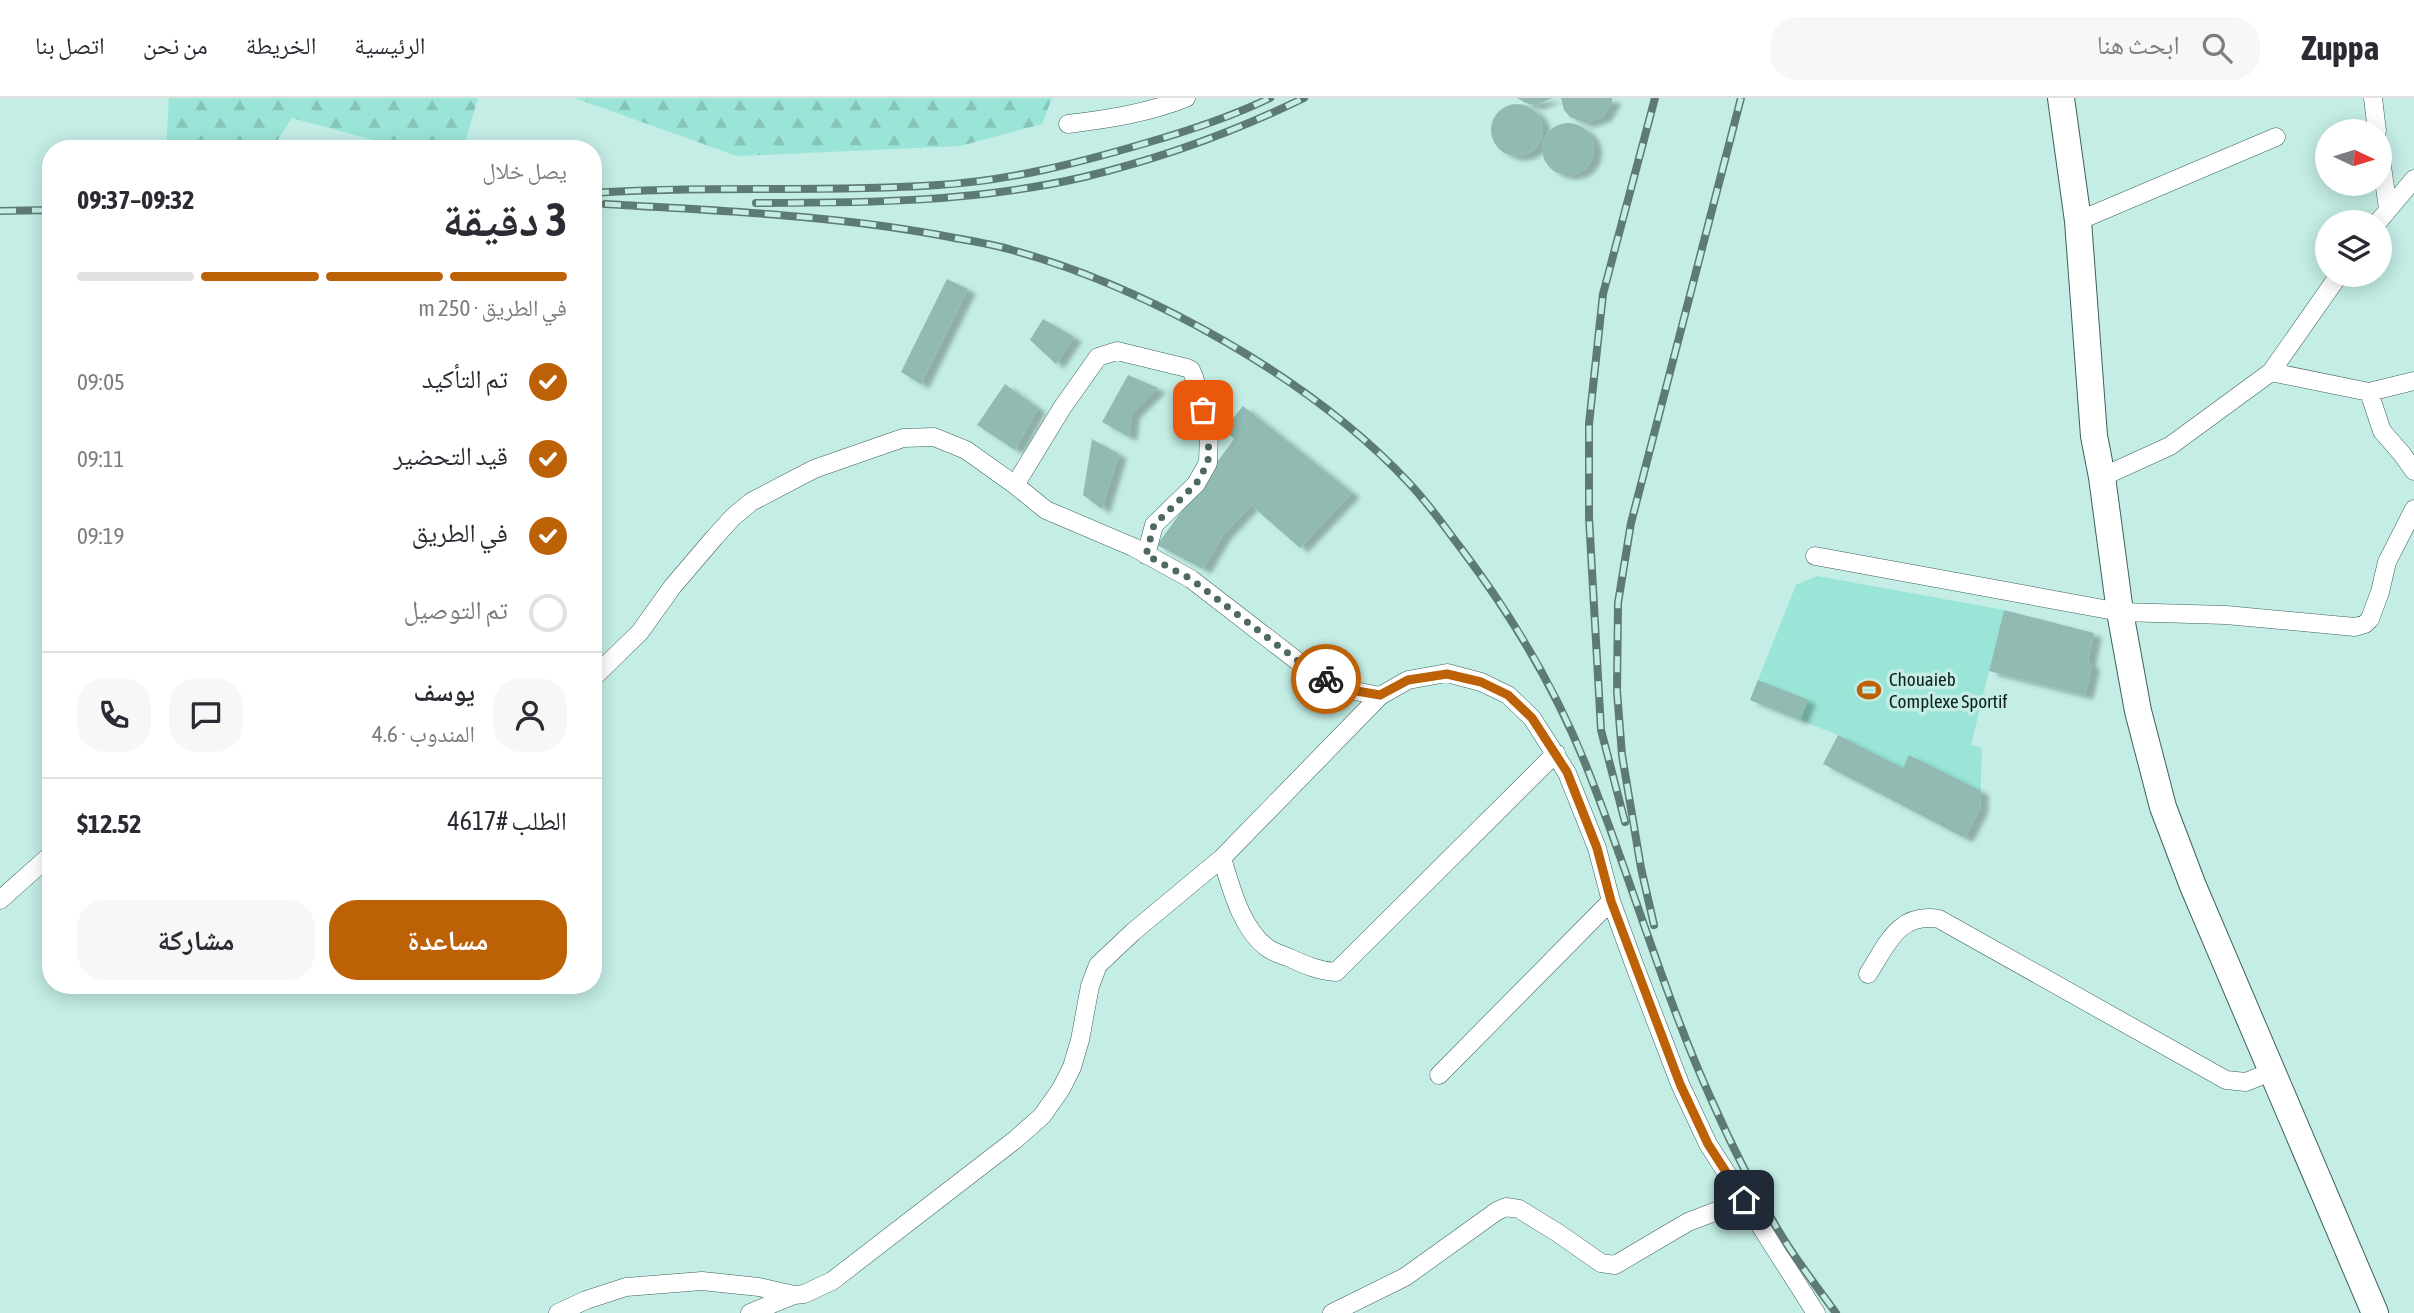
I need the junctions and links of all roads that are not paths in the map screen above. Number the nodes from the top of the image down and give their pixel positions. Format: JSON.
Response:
{"nodes":[{"id":1,"x":1186,"y":98,"type":"edge"},
{"id":2,"x":2061,"y":98,"type":"edge"},
{"id":3,"x":2373,"y":98,"type":"edge"},
{"id":4,"x":2376,"y":119,"type":"edge"},
{"id":5,"x":1068,"y":124,"type":"dead end"},
{"id":6,"x":2276,"y":137,"type":"dead end"},
{"id":7,"x":2414,"y":179,"type":"edge"},
{"id":8,"x":2388,"y":210,"type":"edge"},
{"id":9,"x":2078,"y":221,"type":"junction"},
{"id":10,"x":2331,"y":287,"type":"edge"},
{"id":11,"x":2271,"y":372,"type":"junction"},
{"id":12,"x":2414,"y":381,"type":"edge"},
{"id":13,"x":2369,"y":392,"type":"junction"},
{"id":14,"x":2414,"y":471,"type":"edge"},
{"id":15,"x":2102,"y":477,"type":"junction"},
{"id":16,"x":1016,"y":485,"type":"junction"},
{"id":17,"x":2414,"y":509,"type":"edge"},
{"id":18,"x":1146,"y":555,"type":"junction"},
{"id":19,"x":1815,"y":556,"type":"dead end"},
{"id":20,"x":2120,"y":612,"type":"junction"},
{"id":21,"x":602,"y":669,"type":"edge"},
{"id":22,"x":1380,"y":695,"type":"junction"},
{"id":23,"x":1556,"y":753,"type":"junction"},
{"id":24,"x":1222,"y":858,"type":"junction"},
{"id":25,"x":42,"y":863,"type":"edge"},
{"id":26,"x":0,"y":900,"type":"edge"},
{"id":27,"x":1611,"y":901,"type":"junction"},
{"id":28,"x":1868,"y":974,"type":"dead end"},
{"id":29,"x":2273,"y":1071,"type":"junction"},
{"id":30,"x":1438,"y":1075,"type":"dead end"},
{"id":31,"x":1744,"y":1200,"type":"junction"},
{"id":32,"x":794,"y":1295,"type":"junction"},
{"id":33,"x":558,"y":1313,"type":"edge"},
{"id":34,"x":750,"y":1313,"type":"edge"},
{"id":35,"x":1332,"y":1313,"type":"edge"},
{"id":36,"x":1816,"y":1313,"type":"edge"},
{"id":37,"x":2375,"y":1313,"type":"edge"}],
"edges":[{"from":1,"to":5,"type":"street"},
{"from":2,"to":9,"type":"main road"},
{"from":3,"to":4,"type":"street"},
{"from":6,"to":9,"type":"street"},
{"from":7,"to":8,"type":"street"},
{"from":9,"to":15,"type":"main road"},
{"from":10,"to":11,"type":"street"},
{"from":11,"to":13,"type":"street"},
{"from":11,"to":15,"type":"street"},
{"from":12,"to":13,"type":"street"},
{"from":13,"to":14,"type":"street"},
{"from":15,"to":20,"type":"main road"},
{"from":16,"to":18,"type":"street"},
{"from":16,"to":18,"type":"street"},
{"from":16,"to":21,"type":"street"},
{"from":17,"to":20,"type":"street"},
{"from":18,"to":22,"type":"street"},
{"from":19,"to":20,"type":"street"},
{"from":20,"to":29,"type":"main road"},
{"from":22,"to":23,"type":"street"},
{"from":22,"to":24,"type":"street"},
{"from":23,"to":24,"type":"street"},
{"from":23,"to":27,"type":"street"},
{"from":24,"to":32,"type":"street"},
{"from":25,"to":26,"type":"street"},
{"from":27,"to":30,"type":"street"},
{"from":27,"to":31,"type":"street"},
{"from":28,"to":29,"type":"street"},
{"from":29,"to":37,"type":"main road"},
{"from":31,"to":35,"type":"street"},
{"from":31,"to":36,"type":"street"},
{"from":32,"to":33,"type":"street"},
{"from":32,"to":34,"type":"street"}]}
